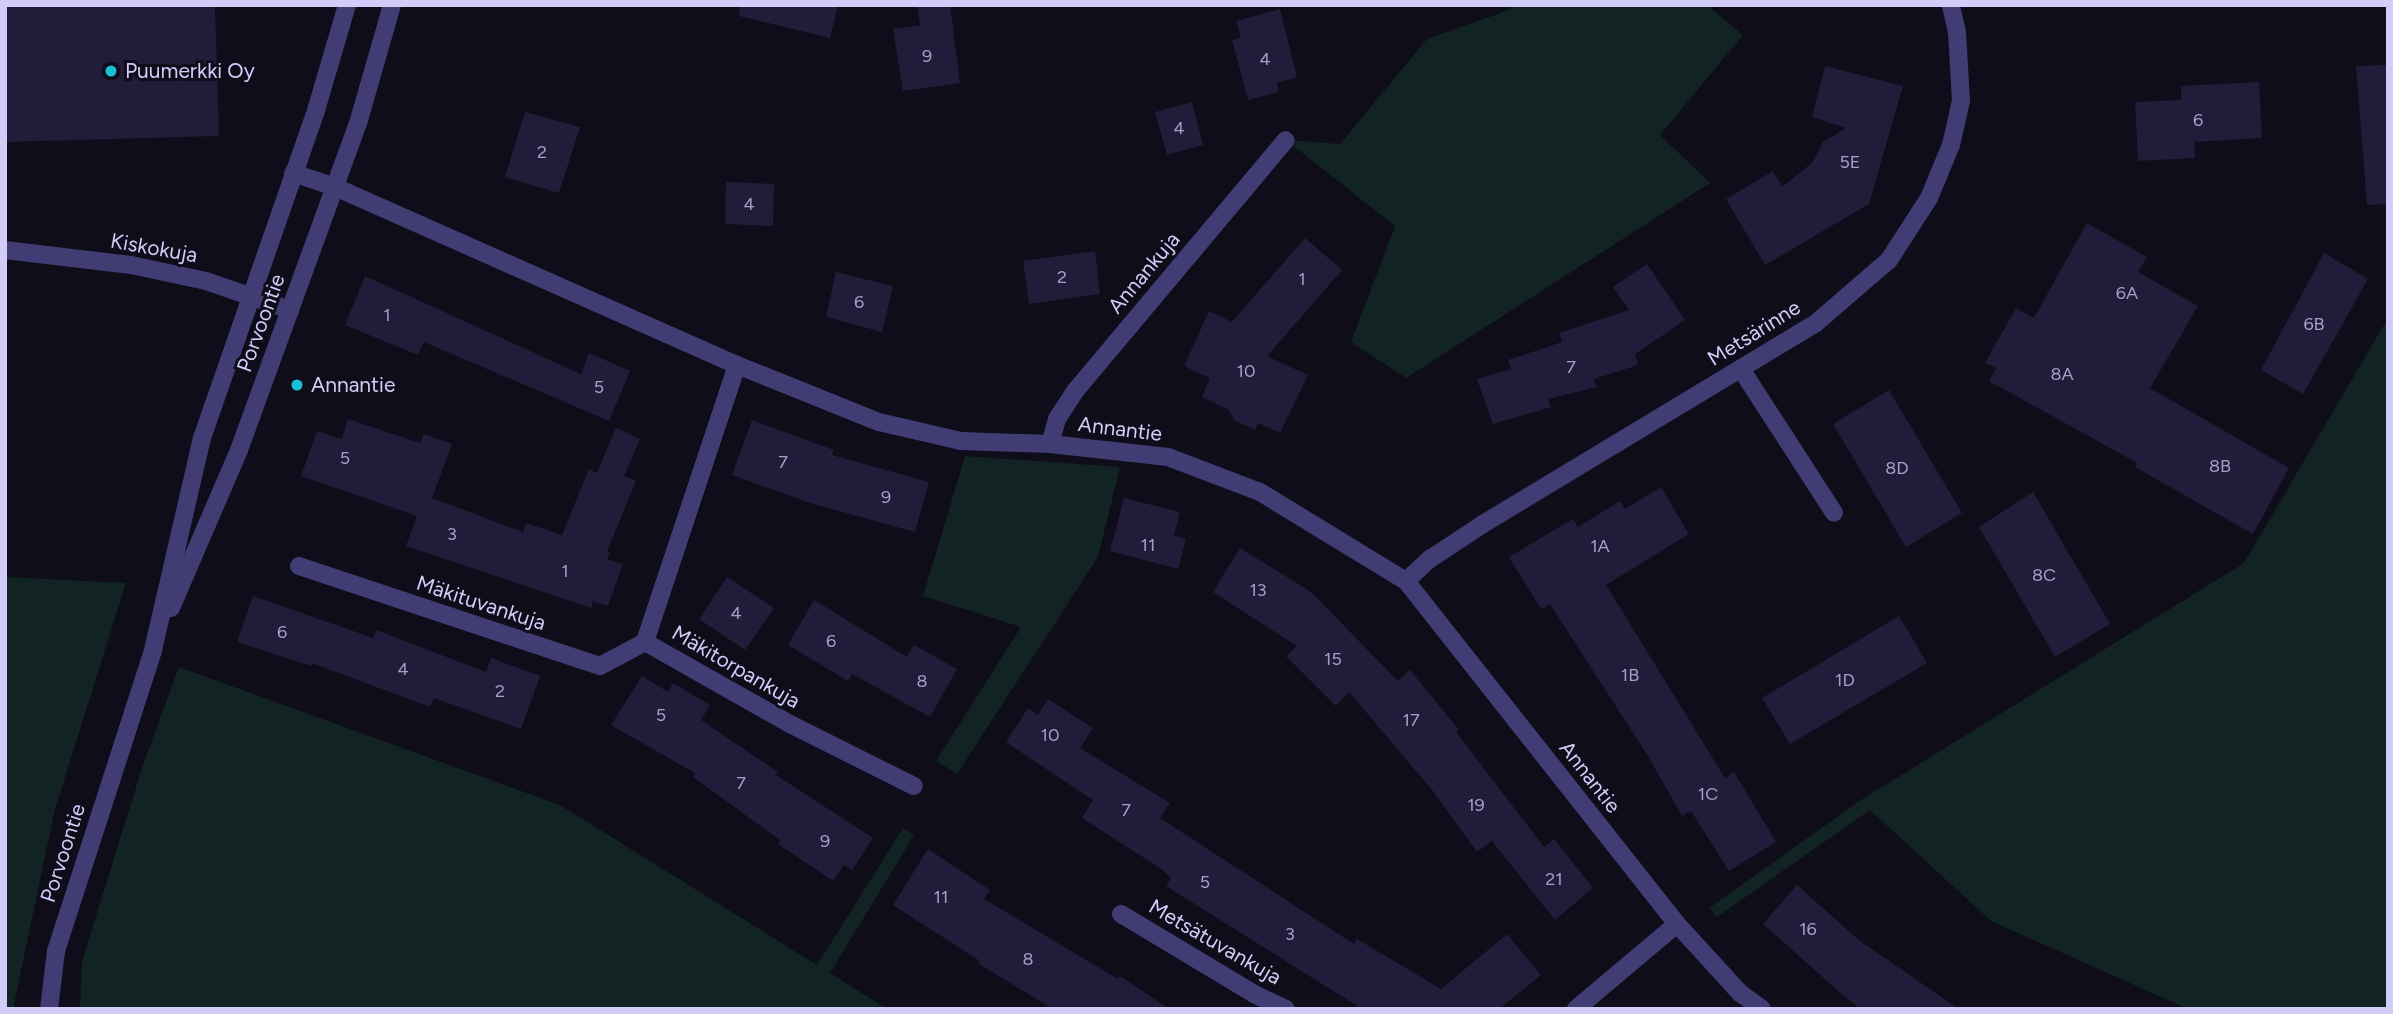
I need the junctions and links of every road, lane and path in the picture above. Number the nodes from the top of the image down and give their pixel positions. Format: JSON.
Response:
{"nodes":[{"id":1,"x":347,"y":5,"type":"edge"},
{"id":2,"x":392,"y":5,"type":"edge"},
{"id":3,"x":1951,"y":5,"type":"edge"},
{"id":4,"x":1286,"y":140,"type":"dead end"},
{"id":5,"x":293,"y":173,"type":"junction"},
{"id":6,"x":335,"y":187,"type":"junction"},
{"id":7,"x":5,"y":250,"type":"edge"},
{"id":8,"x":251,"y":296,"type":"junction"},
{"id":9,"x":290,"y":310,"type":"junction"},
{"id":10,"x":737,"y":365,"type":"junction"},
{"id":11,"x":1741,"y":369,"type":"junction"},
{"id":12,"x":1050,"y":444,"type":"junction"},
{"id":13,"x":1834,"y":513,"type":"dead end"},
{"id":14,"x":299,"y":566,"type":"dead end"},
{"id":15,"x":1406,"y":581,"type":"junction"},
{"id":16,"x":645,"y":642,"type":"junction"},
{"id":17,"x":153,"y":650,"type":"junction"},
{"id":18,"x":914,"y":786,"type":"dead end"},
{"id":19,"x":1121,"y":914,"type":"dead end"},
{"id":20,"x":1677,"y":924,"type":"junction"},
{"id":21,"x":49,"y":1009,"type":"edge"},
{"id":22,"x":1286,"y":1009,"type":"edge"},
{"id":23,"x":1576,"y":1009,"type":"edge"},
{"id":24,"x":1762,"y":1009,"type":"edge"}],
"edges":[{"from":1,"to":5,"type":"street","name":"Porvoontie"},
{"from":2,"to":6,"type":"street","name":"Porvoontie"},
{"from":3,"to":11,"type":"street","name":"Metsärinne"},
{"from":4,"to":12,"type":"street","name":"Annankuja"},
{"from":5,"to":6,"type":"street","name":"Annantie"},
{"from":5,"to":8,"type":"street","name":"Porvoontie"},
{"from":6,"to":9,"type":"street","name":"Porvoontie"},
{"from":6,"to":10,"type":"street","name":"Annantie"},
{"from":7,"to":8,"type":"street","name":"Kiskokuja"},
{"from":8,"to":9,"type":"street","name":"Kiskokuja"},
{"from":8,"to":17,"type":"street","name":"Porvoontie"},
{"from":9,"to":17,"type":"street","name":"Porvoontie"},
{"from":10,"to":12,"type":"street","name":"Annantie"},
{"from":10,"to":16,"type":"street","name":"Mäkitorpankuja"},
{"from":11,"to":13,"type":"street"},
{"from":11,"to":15,"type":"street","name":"Metsärinne"},
{"from":12,"to":15,"type":"street","name":"Annantie"},
{"from":14,"to":16,"type":"street","name":"Mäkituvankuja"},
{"from":15,"to":20,"type":"street","name":"Annantie"},
{"from":16,"to":18,"type":"street","name":"Mäkitorpankuja"},
{"from":17,"to":21,"type":"street","name":"Porvoontie"},
{"from":19,"to":22,"type":"street","name":"Metsätuvankuja"},
{"from":20,"to":23,"type":"street"},
{"from":20,"to":24,"type":"street","name":"Annantie"}]}
